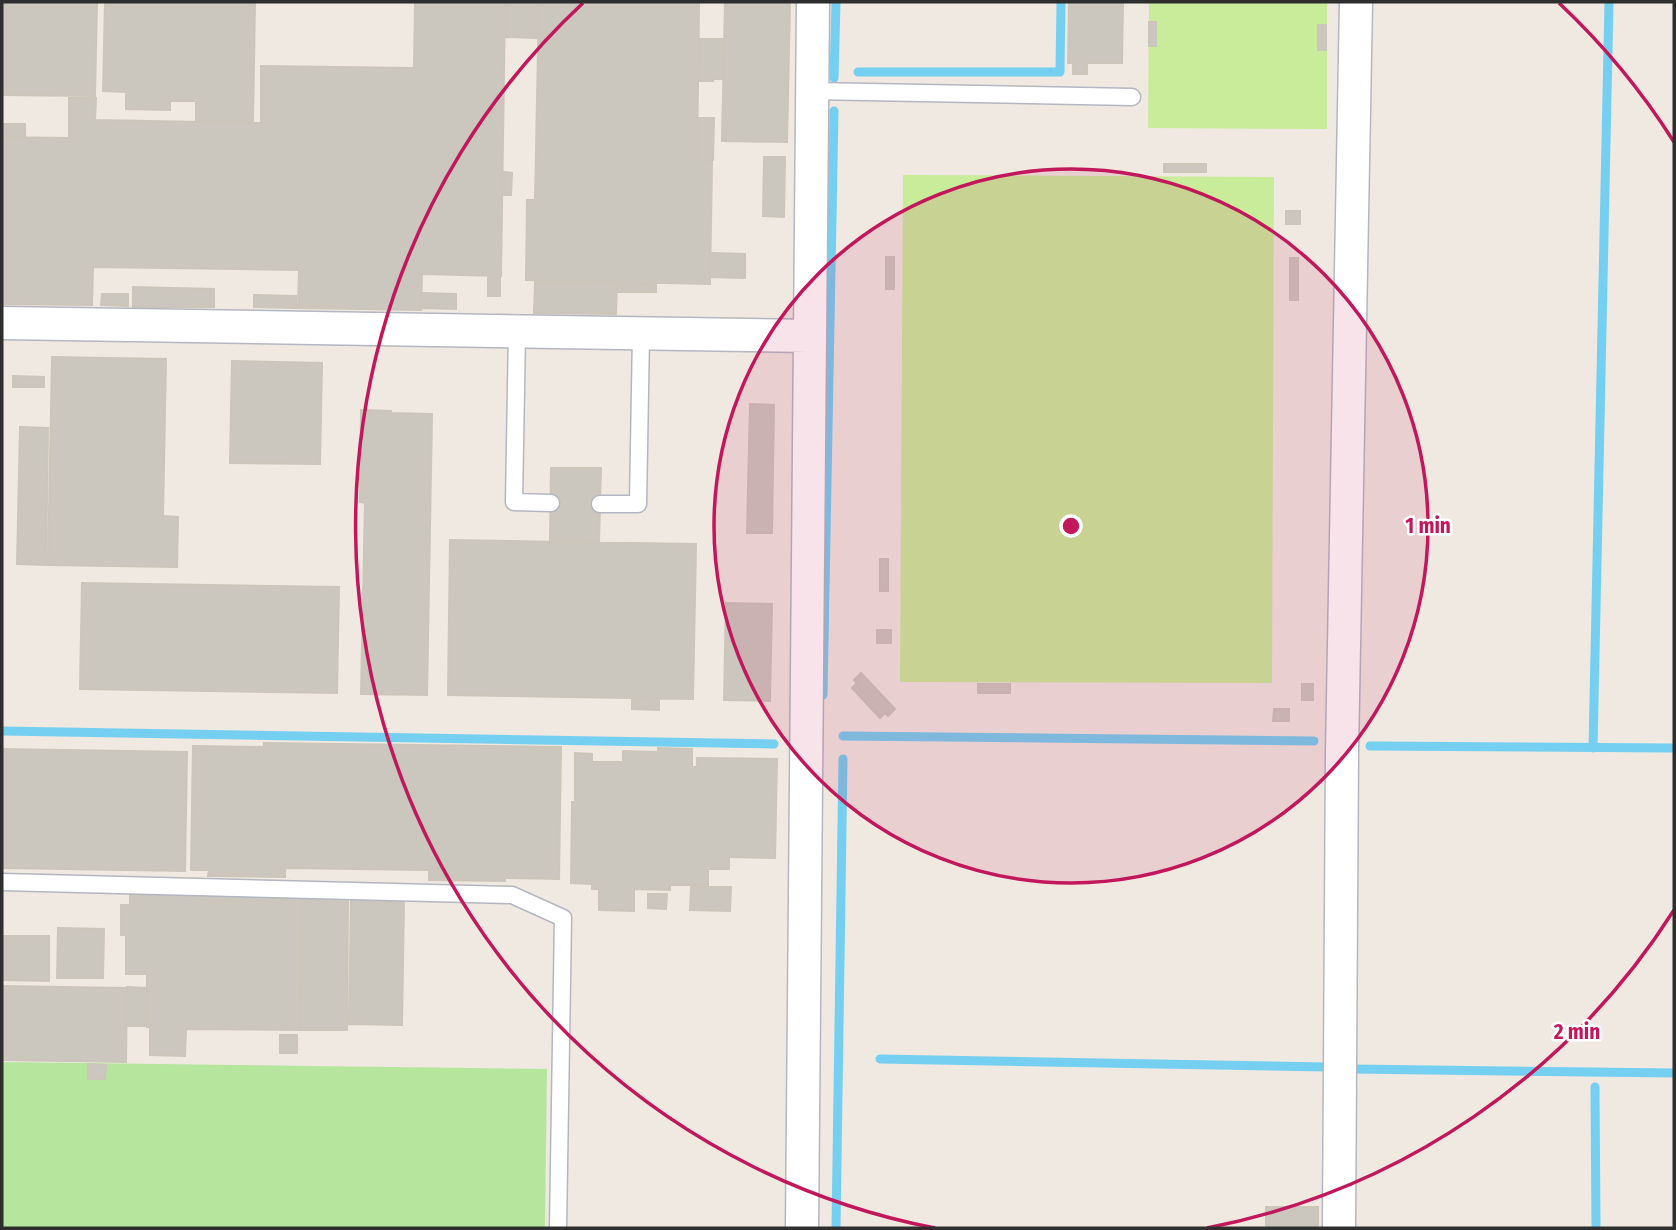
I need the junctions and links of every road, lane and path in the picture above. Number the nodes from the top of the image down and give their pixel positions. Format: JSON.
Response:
{"nodes":[{"id":1,"x":813,"y":2,"type":"edge"},
{"id":2,"x":1356,"y":2,"type":"edge"},
{"id":3,"x":812,"y":91,"type":"junction"},
{"id":4,"x":1132,"y":97,"type":"dead end"},
{"id":5,"x":2,"y":323,"type":"edge"},
{"id":6,"x":517,"y":331,"type":"junction"},
{"id":7,"x":641,"y":333,"type":"junction"},
{"id":8,"x":809,"y":336,"type":"junction"},
{"id":9,"x":551,"y":503,"type":"dead end"},
{"id":10,"x":600,"y":504,"type":"dead end"},
{"id":11,"x":2,"y":882,"type":"edge"},
{"id":12,"x":558,"y":1228,"type":"edge"},
{"id":13,"x":802,"y":1228,"type":"edge"},
{"id":14,"x":1339,"y":1228,"type":"edge"}],
"edges":[{"from":1,"to":3,"type":"street"},
{"from":2,"to":14,"type":"street"},
{"from":3,"to":4,"type":"lane"},
{"from":3,"to":8,"type":"street"},
{"from":5,"to":6,"type":"street"},
{"from":6,"to":7,"type":"street"},
{"from":6,"to":9,"type":"lane"},
{"from":7,"to":8,"type":"street"},
{"from":7,"to":10,"type":"lane"},
{"from":8,"to":13,"type":"street"},
{"from":11,"to":12,"type":"lane"}]}
